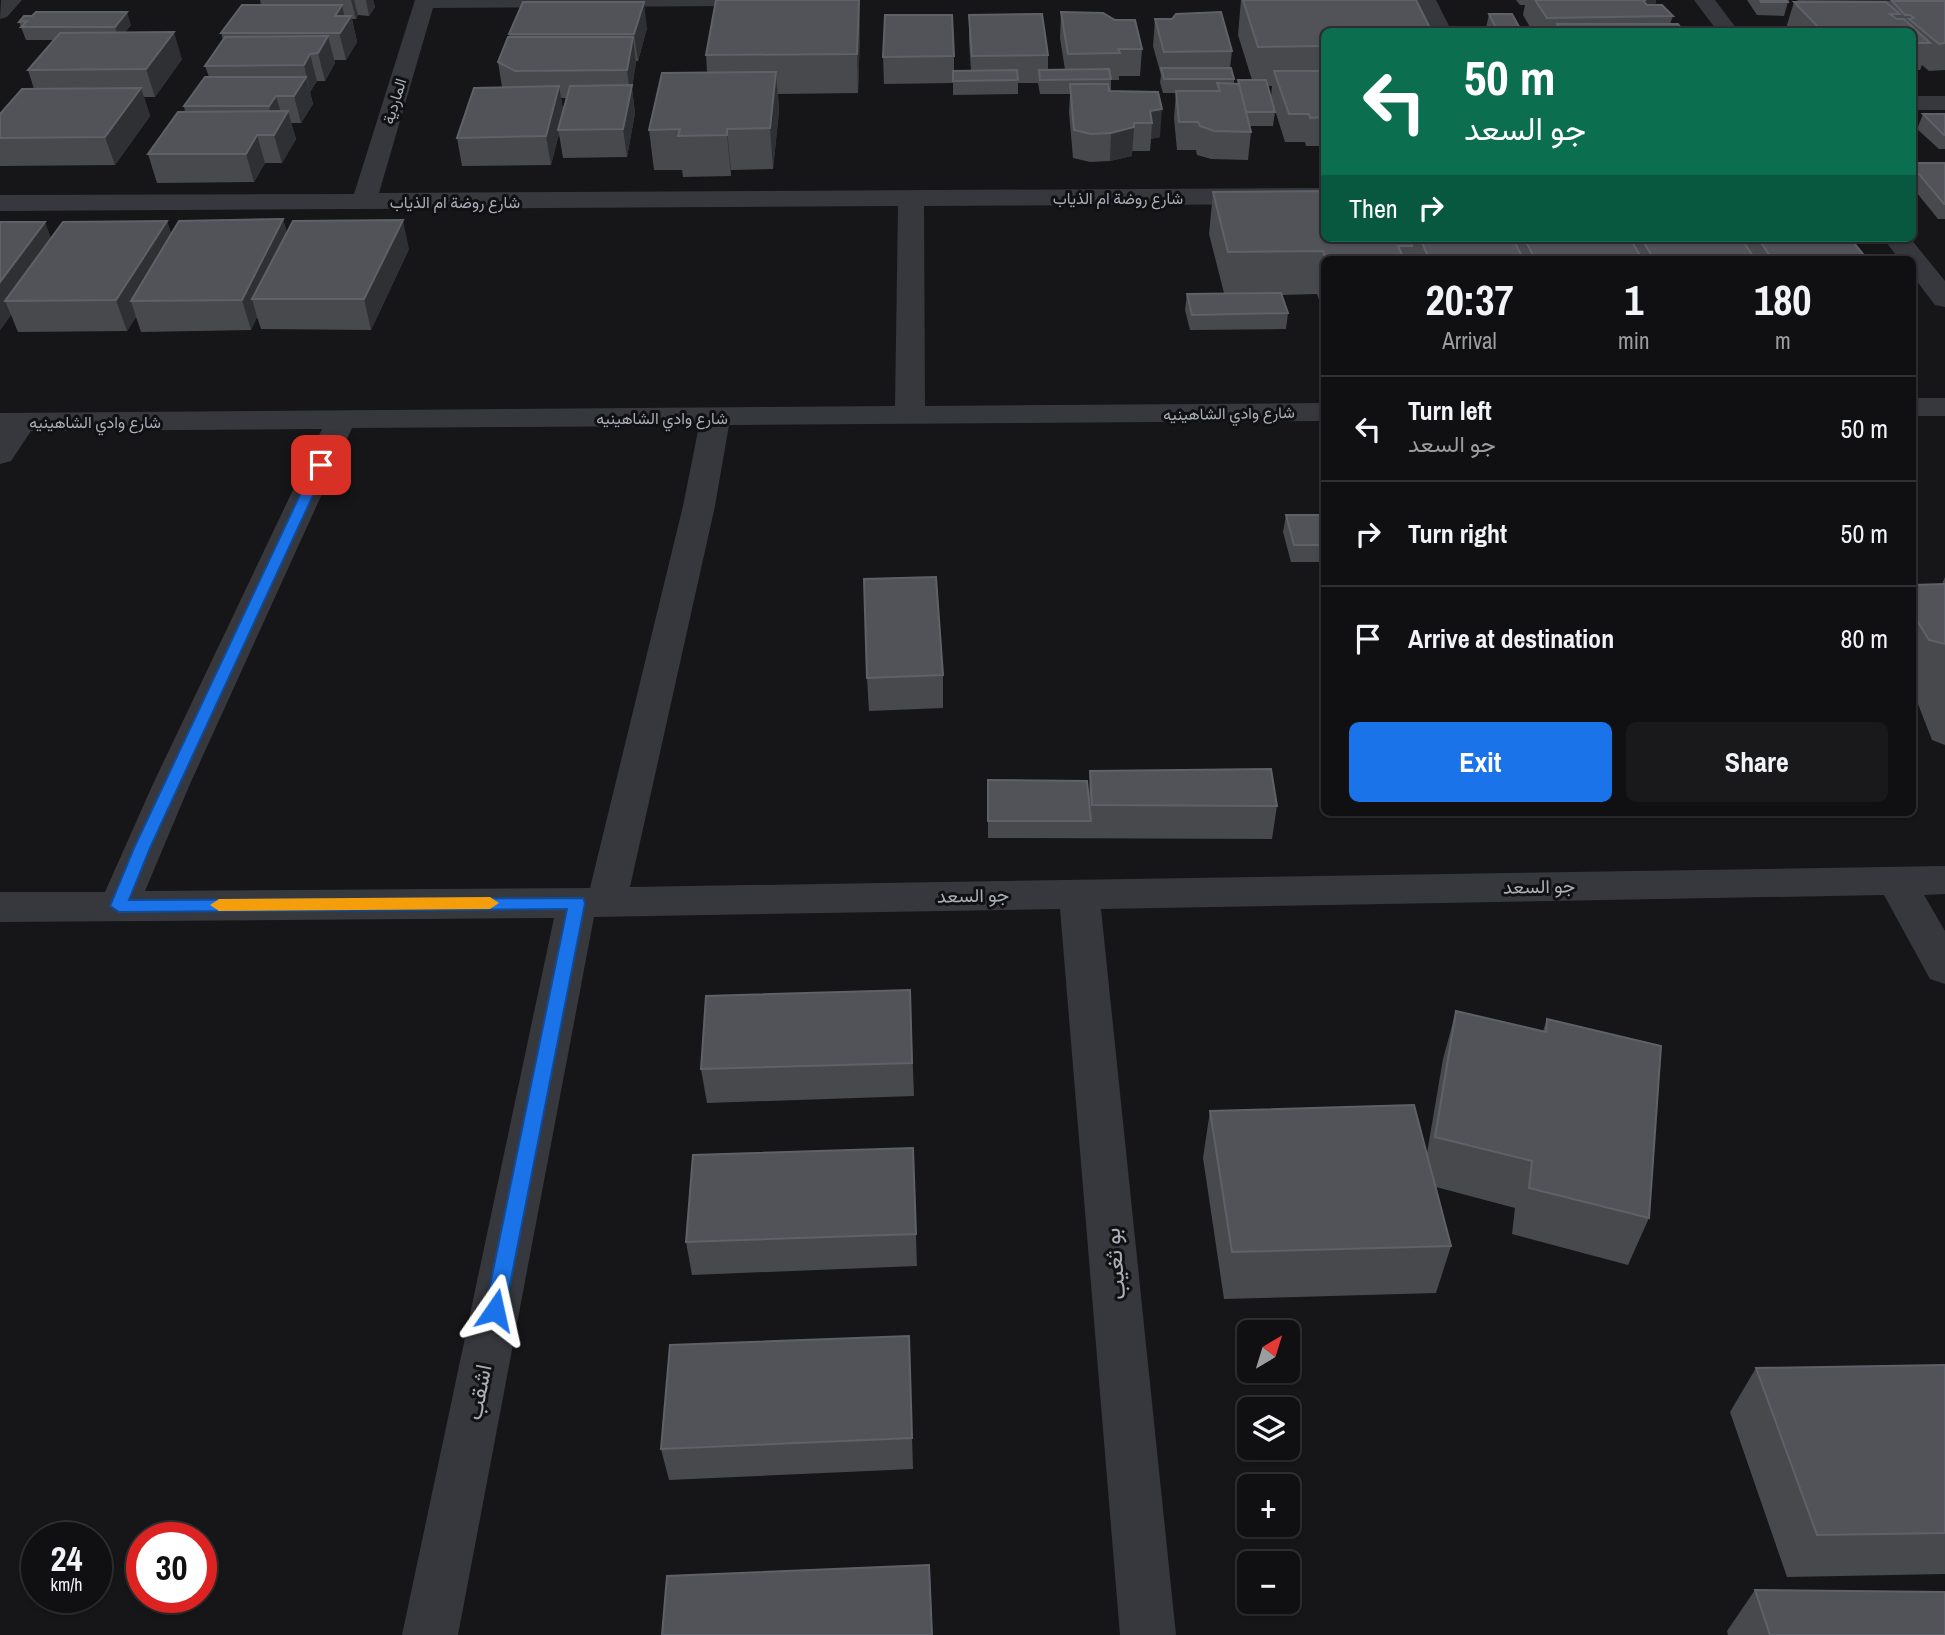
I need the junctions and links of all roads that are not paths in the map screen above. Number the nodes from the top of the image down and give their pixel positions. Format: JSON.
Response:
{"nodes":[{"id":1,"x":12,"y":0,"type":"edge"},
{"id":2,"x":728,"y":0,"type":"edge"},
{"id":3,"x":1426,"y":0,"type":"edge"},
{"id":4,"x":1704,"y":0,"type":"edge"},
{"id":5,"x":424,"y":1,"type":"edge"},
{"id":6,"x":0,"y":13,"type":"edge"},
{"id":7,"x":1440,"y":28,"type":"edge"},
{"id":8,"x":1726,"y":28,"type":"edge"},
{"id":9,"x":1916,"y":103,"type":"edge"},
{"id":10,"x":1945,"y":103,"type":"edge"},
{"id":11,"x":1321,"y":197,"type":"edge"},
{"id":12,"x":911,"y":199,"type":"junction"},
{"id":13,"x":0,"y":203,"type":"edge"},
{"id":14,"x":364,"y":203,"type":"junction"},
{"id":15,"x":1899,"y":242,"type":"edge"},
{"id":16,"x":1910,"y":256,"type":"edge"},
{"id":17,"x":1916,"y":263,"type":"edge"},
{"id":18,"x":1945,"y":299,"type":"edge"},
{"id":19,"x":1916,"y":407,"type":"edge"},
{"id":20,"x":1945,"y":407,"type":"edge"},
{"id":21,"x":1321,"y":412,"type":"edge"},
{"id":22,"x":910,"y":416,"type":"junction"},
{"id":23,"x":715,"y":418,"type":"junction"},
{"id":24,"x":340,"y":421,"type":"junction"},
{"id":25,"x":11,"y":422,"type":"edge"},
{"id":26,"x":0,"y":455,"type":"edge"},
{"id":27,"x":1896,"y":880,"type":"junction"},
{"id":28,"x":1945,"y":880,"type":"edge"},
{"id":29,"x":1079,"y":893,"type":"junction"},
{"id":30,"x":592,"y":902,"type":"junction"},
{"id":31,"x":119,"y":906,"type":"junction"},
{"id":32,"x":0,"y":907,"type":"edge"},
{"id":33,"x":1945,"y":968,"type":"edge"},
{"id":34,"x":430,"y":1635,"type":"edge"},
{"id":35,"x":1148,"y":1635,"type":"edge"}],
"edges":[{"from":1,"to":6,"type":"street"},
{"from":2,"to":5,"type":"street"},
{"from":3,"to":7,"type":"street"},
{"from":4,"to":8,"type":"street"},
{"from":5,"to":14,"type":"street","name":"الماردية"},
{"from":9,"to":10,"type":"street"},
{"from":11,"to":12,"type":"street","name":"شارع روضة ام الذياب"},
{"from":12,"to":14,"type":"street","name":"شارع روضة ام الذياب"},
{"from":12,"to":22,"type":"street"},
{"from":13,"to":14,"type":"street","name":"شارع روضة ام الذياب"},
{"from":15,"to":16,"type":"street"},
{"from":17,"to":18,"type":"street"},
{"from":19,"to":20,"type":"street"},
{"from":21,"to":22,"type":"street","name":"شارع وادي الشاهينيه"},
{"from":22,"to":23,"type":"street","name":"شارع وادي الشاهينيه"},
{"from":23,"to":24,"type":"street","name":"شارع وادي الشاهينيه"},
{"from":23,"to":30,"type":"street","name":"اشقب"},
{"from":24,"to":25,"type":"street","name":"شارع وادي الشاهينيه"},
{"from":24,"to":31,"type":"street"},
{"from":25,"to":26,"type":"street"},
{"from":27,"to":28,"type":"street","name":"جو السعد"},
{"from":27,"to":29,"type":"street","name":"جو السعد"},
{"from":27,"to":33,"type":"street"},
{"from":29,"to":30,"type":"street","name":"جو السعد"},
{"from":29,"to":35,"type":"street","name":"بو ثغيب"},
{"from":30,"to":31,"type":"street","name":"جو السعد"},
{"from":30,"to":34,"type":"street","name":"اشقب"},
{"from":31,"to":32,"type":"street","name":"جو السعد"}]}
